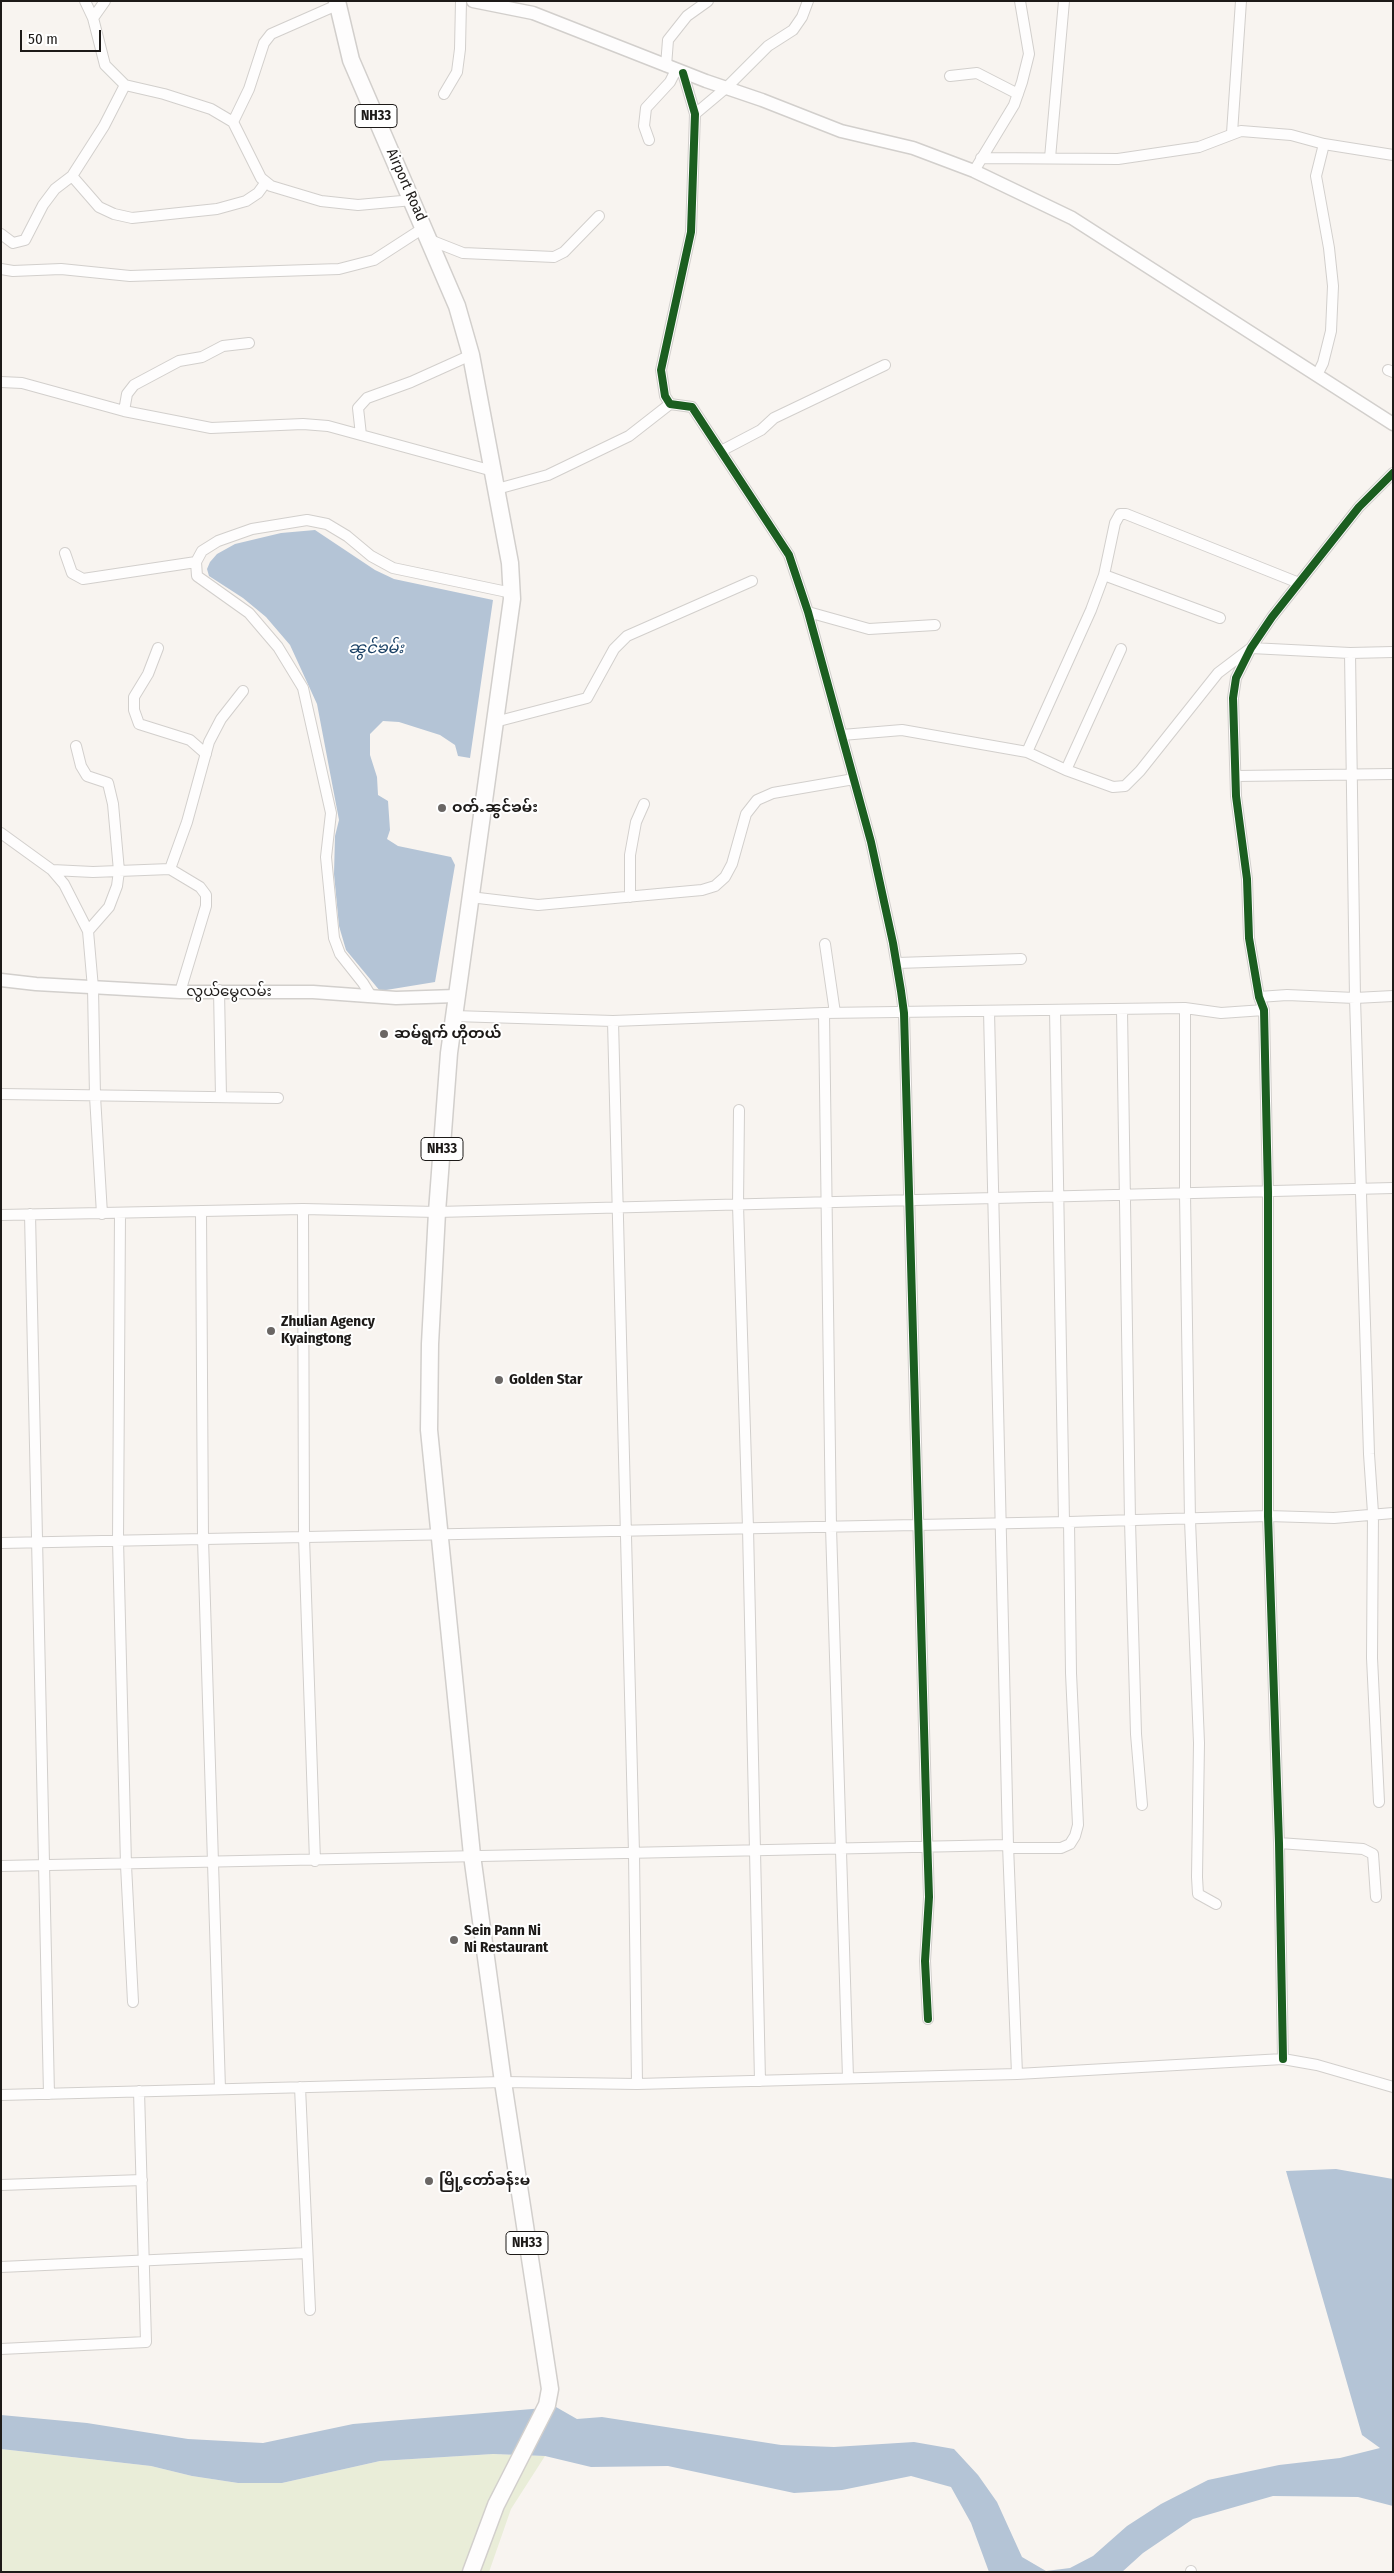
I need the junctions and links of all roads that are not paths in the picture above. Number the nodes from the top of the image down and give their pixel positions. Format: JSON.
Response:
{"nodes":[{"id":1,"x":85,"y":1,"type":"edge"},
{"id":2,"x":105,"y":1,"type":"edge"},
{"id":3,"x":461,"y":1,"type":"edge"},
{"id":4,"x":473,"y":1,"type":"edge"},
{"id":5,"x":708,"y":1,"type":"edge"},
{"id":6,"x":808,"y":1,"type":"edge"},
{"id":7,"x":1020,"y":1,"type":"edge"},
{"id":8,"x":1064,"y":1,"type":"edge"},
{"id":9,"x":1241,"y":1,"type":"edge"},
{"id":10,"x":337,"y":3,"type":"edge"},
{"id":11,"x":93,"y":18,"type":"junction"},
{"id":12,"x":675,"y":69,"type":"junction"},
{"id":13,"x":950,"y":76,"type":"dead end"},
{"id":14,"x":125,"y":85,"type":"junction"},
{"id":15,"x":726,"y":88,"type":"junction"},
{"id":16,"x":444,"y":94,"type":"dead end"},
{"id":17,"x":1018,"y":94,"type":"junction"},
{"id":18,"x":695,"y":114,"type":"junction"},
{"id":19,"x":233,"y":122,"type":"junction"},
{"id":20,"x":1232,"y":133,"type":"junction"},
{"id":21,"x":649,"y":140,"type":"dead end"},
{"id":22,"x":1324,"y":144,"type":"junction"},
{"id":23,"x":1393,"y":155,"type":"edge"},
{"id":24,"x":981,"y":158,"type":"junction"},
{"id":25,"x":1050,"y":158,"type":"junction"},
{"id":26,"x":974,"y":171,"type":"junction"},
{"id":27,"x":72,"y":176,"type":"junction"},
{"id":28,"x":266,"y":182,"type":"junction"},
{"id":29,"x":413,"y":200,"type":"junction"},
{"id":30,"x":599,"y":216,"type":"dead end"},
{"id":31,"x":1,"y":234,"type":"edge"},
{"id":32,"x":427,"y":234,"type":"junction"},
{"id":33,"x":1,"y":269,"type":"edge"},
{"id":34,"x":249,"y":343,"type":"dead end"},
{"id":35,"x":471,"y":354,"type":"junction"},
{"id":36,"x":886,"y":365,"type":"dead end"},
{"id":37,"x":1317,"y":375,"type":"junction"},
{"id":38,"x":1,"y":382,"type":"edge"},
{"id":39,"x":670,"y":404,"type":"junction"},
{"id":40,"x":124,"y":411,"type":"junction"},
{"id":41,"x":1393,"y":424,"type":"edge"},
{"id":42,"x":361,"y":435,"type":"junction"},
{"id":43,"x":721,"y":451,"type":"junction"},
{"id":44,"x":493,"y":471,"type":"junction"},
{"id":45,"x":1393,"y":473,"type":"edge"},
{"id":46,"x":497,"y":490,"type":"junction"},
{"id":47,"x":65,"y":553,"type":"dead end"},
{"id":48,"x":196,"y":562,"type":"junction"},
{"id":49,"x":1104,"y":576,"type":"junction"},
{"id":50,"x":752,"y":581,"type":"dead end"},
{"id":51,"x":1299,"y":583,"type":"junction"},
{"id":52,"x":512,"y":593,"type":"junction"},
{"id":53,"x":808,"y":612,"type":"junction"},
{"id":54,"x":1220,"y":618,"type":"dead end"},
{"id":55,"x":935,"y":625,"type":"dead end"},
{"id":56,"x":158,"y":648,"type":"dead end"},
{"id":57,"x":1251,"y":648,"type":"junction"},
{"id":58,"x":1120,"y":649,"type":"dead end"},
{"id":59,"x":1393,"y":652,"type":"edge"},
{"id":60,"x":1350,"y":653,"type":"junction"},
{"id":61,"x":243,"y":691,"type":"dead end"},
{"id":62,"x":495,"y":722,"type":"junction"},
{"id":63,"x":842,"y":735,"type":"junction"},
{"id":64,"x":76,"y":746,"type":"dead end"},
{"id":65,"x":1027,"y":752,"type":"junction"},
{"id":66,"x":206,"y":754,"type":"junction"},
{"id":67,"x":1066,"y":770,"type":"junction"},
{"id":68,"x":1393,"y":774,"type":"edge"},
{"id":69,"x":1352,"y":775,"type":"junction"},
{"id":70,"x":1236,"y":776,"type":"junction"},
{"id":71,"x":854,"y":779,"type":"junction"},
{"id":72,"x":644,"y":804,"type":"dead end"},
{"id":73,"x":1,"y":832,"type":"edge"},
{"id":74,"x":170,"y":869,"type":"junction"},
{"id":75,"x":52,"y":870,"type":"junction"},
{"id":76,"x":119,"y":871,"type":"junction"},
{"id":77,"x":470,"y":897,"type":"junction"},
{"id":78,"x":630,"y":897,"type":"junction"},
{"id":79,"x":88,"y":931,"type":"junction"},
{"id":80,"x":825,"y":944,"type":"dead end"},
{"id":81,"x":1021,"y":959,"type":"dead end"},
{"id":82,"x":897,"y":963,"type":"junction"},
{"id":83,"x":1,"y":980,"type":"edge"},
{"id":84,"x":93,"y":988,"type":"junction"},
{"id":85,"x":219,"y":990,"type":"junction"},
{"id":86,"x":180,"y":992,"type":"junction"},
{"id":87,"x":370,"y":996,"type":"junction"},
{"id":88,"x":456,"y":996,"type":"junction"},
{"id":89,"x":1393,"y":996,"type":"edge"},
{"id":90,"x":1259,"y":997,"type":"junction"},
{"id":91,"x":1355,"y":998,"type":"junction"},
{"id":92,"x":1185,"y":1008,"type":"junction"},
{"id":93,"x":1055,"y":1010,"type":"junction"},
{"id":94,"x":1122,"y":1010,"type":"junction"},
{"id":95,"x":1264,"y":1010,"type":"junction"},
{"id":96,"x":989,"y":1011,"type":"junction"},
{"id":97,"x":829,"y":1013,"type":"junction"},
{"id":98,"x":904,"y":1013,"type":"junction"},
{"id":99,"x":454,"y":1016,"type":"junction"},
{"id":100,"x":613,"y":1021,"type":"junction"},
{"id":101,"x":1,"y":1094,"type":"edge"},
{"id":102,"x":95,"y":1096,"type":"junction"},
{"id":103,"x":221,"y":1097,"type":"junction"},
{"id":104,"x":278,"y":1098,"type":"dead end"},
{"id":105,"x":739,"y":1110,"type":"dead end"},
{"id":106,"x":1393,"y":1188,"type":"edge"},
{"id":107,"x":1360,"y":1189,"type":"junction"},
{"id":108,"x":1268,"y":1192,"type":"junction"},
{"id":109,"x":1185,"y":1194,"type":"junction"},
{"id":110,"x":1125,"y":1195,"type":"junction"},
{"id":111,"x":1060,"y":1197,"type":"junction"},
{"id":112,"x":993,"y":1198,"type":"junction"},
{"id":113,"x":910,"y":1201,"type":"junction"},
{"id":114,"x":826,"y":1203,"type":"junction"},
{"id":115,"x":738,"y":1205,"type":"junction"},
{"id":116,"x":617,"y":1208,"type":"junction"},
{"id":117,"x":304,"y":1210,"type":"junction"},
{"id":118,"x":201,"y":1212,"type":"junction"},
{"id":119,"x":437,"y":1212,"type":"junction"},
{"id":120,"x":120,"y":1213,"type":"junction"},
{"id":121,"x":1,"y":1214,"type":"edge"},
{"id":122,"x":30,"y":1214,"type":"junction"},
{"id":123,"x":102,"y":1214,"type":"junction"},
{"id":124,"x":1373,"y":1513,"type":"junction"},
{"id":125,"x":1393,"y":1513,"type":"edge"},
{"id":126,"x":1268,"y":1516,"type":"junction"},
{"id":127,"x":1190,"y":1520,"type":"junction"},
{"id":128,"x":1130,"y":1521,"type":"junction"},
{"id":129,"x":1066,"y":1522,"type":"junction"},
{"id":130,"x":1000,"y":1523,"type":"junction"},
{"id":131,"x":918,"y":1525,"type":"junction"},
{"id":132,"x":830,"y":1527,"type":"junction"},
{"id":133,"x":748,"y":1528,"type":"junction"},
{"id":134,"x":625,"y":1531,"type":"junction"},
{"id":135,"x":440,"y":1534,"type":"junction"},
{"id":136,"x":304,"y":1537,"type":"junction"},
{"id":137,"x":203,"y":1539,"type":"junction"},
{"id":138,"x":118,"y":1540,"type":"junction"},
{"id":139,"x":36,"y":1542,"type":"junction"},
{"id":140,"x":1,"y":1543,"type":"edge"},
{"id":141,"x":1379,"y":1802,"type":"dead end"},
{"id":142,"x":1142,"y":1805,"type":"dead end"},
{"id":143,"x":1279,"y":1843,"type":"junction"},
{"id":144,"x":839,"y":1847,"type":"junction"},
{"id":145,"x":1008,"y":1847,"type":"junction"},
{"id":146,"x":927,"y":1848,"type":"junction"},
{"id":147,"x":634,"y":1852,"type":"junction"},
{"id":148,"x":755,"y":1852,"type":"junction"},
{"id":149,"x":472,"y":1855,"type":"junction"},
{"id":150,"x":315,"y":1861,"type":"junction"},
{"id":151,"x":212,"y":1864,"type":"junction"},
{"id":152,"x":44,"y":1865,"type":"junction"},
{"id":153,"x":126,"y":1865,"type":"junction"},
{"id":154,"x":1,"y":1866,"type":"edge"},
{"id":155,"x":1376,"y":1897,"type":"dead end"},
{"id":156,"x":1216,"y":1904,"type":"dead end"},
{"id":157,"x":133,"y":2002,"type":"dead end"},
{"id":158,"x":928,"y":2019,"type":"dead end"},
{"id":159,"x":1283,"y":2059,"type":"junction"},
{"id":160,"x":1016,"y":2074,"type":"junction"},
{"id":161,"x":848,"y":2078,"type":"junction"},
{"id":162,"x":760,"y":2081,"type":"junction"},
{"id":163,"x":502,"y":2082,"type":"junction"},
{"id":164,"x":637,"y":2084,"type":"junction"},
{"id":165,"x":300,"y":2087,"type":"junction"},
{"id":166,"x":1393,"y":2087,"type":"edge"},
{"id":167,"x":220,"y":2089,"type":"junction"},
{"id":168,"x":140,"y":2091,"type":"junction"},
{"id":169,"x":49,"y":2094,"type":"junction"},
{"id":170,"x":1,"y":2095,"type":"edge"},
{"id":171,"x":142,"y":2180,"type":"junction"},
{"id":172,"x":1,"y":2185,"type":"edge"},
{"id":173,"x":307,"y":2253,"type":"junction"},
{"id":174,"x":144,"y":2261,"type":"junction"},
{"id":175,"x":1,"y":2267,"type":"edge"},
{"id":176,"x":310,"y":2310,"type":"dead end"},
{"id":177,"x":1,"y":2349,"type":"edge"},
{"id":178,"x":476,"y":2554,"type":"junction"},
{"id":179,"x":466,"y":2572,"type":"edge"},
{"id":180,"x":471,"y":2572,"type":"edge"}],
"edges":[{"from":1,"to":11,"type":"street"},
{"from":2,"to":11,"type":"street"},
{"from":3,"to":16,"type":"street"},
{"from":4,"to":12,"type":"street"},
{"from":5,"to":12,"type":"street"},
{"from":6,"to":15,"type":"street"},
{"from":7,"to":17,"type":"street"},
{"from":8,"to":25,"type":"street"},
{"from":9,"to":20,"type":"street"},
{"from":10,"to":19,"type":"street"},
{"from":10,"to":29,"type":"highway","name":"Airport Road","number":"NH33"},
{"from":11,"to":14,"type":"street"},
{"from":12,"to":15,"type":"street"},
{"from":12,"to":18,"type":"street"},
{"from":12,"to":21,"type":"street"},
{"from":13,"to":17,"type":"street"},
{"from":14,"to":19,"type":"street"},
{"from":14,"to":27,"type":"street"},
{"from":15,"to":18,"type":"street"},
{"from":15,"to":26,"type":"street"},
{"from":17,"to":24,"type":"street"},
{"from":18,"to":39,"type":"street"},
{"from":19,"to":28,"type":"street"},
{"from":20,"to":22,"type":"street"},
{"from":20,"to":25,"type":"street"},
{"from":22,"to":23,"type":"street"},
{"from":22,"to":37,"type":"street"},
{"from":24,"to":25,"type":"street"},
{"from":24,"to":26,"type":"street"},
{"from":26,"to":37,"type":"street"},
{"from":27,"to":28,"type":"street"},
{"from":27,"to":31,"type":"street"},
{"from":28,"to":29,"type":"street"},
{"from":29,"to":32,"type":"highway","name":"Airport Road","number":"NH33"},
{"from":30,"to":32,"type":"street"},
{"from":32,"to":33,"type":"street"},
{"from":32,"to":35,"type":"highway","number":"NH33"},
{"from":34,"to":40,"type":"street"},
{"from":35,"to":42,"type":"street"},
{"from":35,"to":44,"type":"highway","number":"NH33"},
{"from":36,"to":43,"type":"street"},
{"from":37,"to":41,"type":"street"},
{"from":38,"to":40,"type":"street"},
{"from":39,"to":43,"type":"street"},
{"from":39,"to":46,"type":"street"},
{"from":40,"to":42,"type":"street"},
{"from":42,"to":44,"type":"street"},
{"from":43,"to":53,"type":"street"},
{"from":44,"to":46,"type":"highway","number":"NH33"},
{"from":45,"to":51,"type":"street"},
{"from":46,"to":52,"type":"highway","number":"NH33"},
{"from":47,"to":48,"type":"street"},
{"from":48,"to":52,"type":"street"},
{"from":48,"to":87,"type":"street"},
{"from":49,"to":51,"type":"street"},
{"from":49,"to":54,"type":"street"},
{"from":49,"to":65,"type":"street"},
{"from":50,"to":62,"type":"street"},
{"from":51,"to":57,"type":"street"},
{"from":52,"to":62,"type":"highway","number":"NH33"},
{"from":53,"to":55,"type":"street"},
{"from":53,"to":63,"type":"street"},
{"from":56,"to":66,"type":"street"},
{"from":57,"to":60,"type":"street"},
{"from":57,"to":67,"type":"street"},
{"from":57,"to":70,"type":"street"},
{"from":58,"to":67,"type":"street"},
{"from":59,"to":60,"type":"street"},
{"from":60,"to":69,"type":"street"},
{"from":61,"to":66,"type":"street"},
{"from":62,"to":77,"type":"highway","number":"NH33"},
{"from":63,"to":65,"type":"street"},
{"from":63,"to":71,"type":"street"},
{"from":64,"to":76,"type":"street"},
{"from":65,"to":67,"type":"street"},
{"from":66,"to":74,"type":"street"},
{"from":68,"to":69,"type":"street"},
{"from":69,"to":70,"type":"street"},
{"from":69,"to":91,"type":"street"},
{"from":70,"to":90,"type":"street"},
{"from":71,"to":78,"type":"street"},
{"from":71,"to":82,"type":"street"},
{"from":72,"to":78,"type":"street"},
{"from":73,"to":75,"type":"street"},
{"from":74,"to":76,"type":"street"},
{"from":74,"to":86,"type":"street"},
{"from":75,"to":76,"type":"street"},
{"from":75,"to":79,"type":"street"},
{"from":76,"to":79,"type":"street"},
{"from":77,"to":78,"type":"street"},
{"from":77,"to":88,"type":"highway","number":"NH33"},
{"from":79,"to":84,"type":"street"},
{"from":80,"to":97,"type":"street"},
{"from":81,"to":82,"type":"street"},
{"from":82,"to":98,"type":"street"},
{"from":83,"to":84,"type":"street","name":"လွယ်မွေလမ်း"},
{"from":84,"to":86,"type":"street","name":"လွယ်မွေလမ်း"},
{"from":84,"to":102,"type":"street"},
{"from":85,"to":86,"type":"street","name":"လွယ်မွေလမ်း"},
{"from":85,"to":87,"type":"street","name":"လွယ်မွေလမ်း"},
{"from":85,"to":103,"type":"street"},
{"from":87,"to":88,"type":"street","name":"လွယ်မွေလမ်း"},
{"from":88,"to":99,"type":"highway","number":"NH33"},
{"from":89,"to":91,"type":"street"},
{"from":90,"to":91,"type":"street"},
{"from":90,"to":95,"type":"street"},
{"from":91,"to":107,"type":"street"},
{"from":92,"to":94,"type":"street"},
{"from":92,"to":95,"type":"street"},
{"from":92,"to":109,"type":"street"},
{"from":93,"to":94,"type":"street"},
{"from":93,"to":96,"type":"street"},
{"from":93,"to":111,"type":"street"},
{"from":94,"to":110,"type":"street"},
{"from":95,"to":108,"type":"street"},
{"from":96,"to":98,"type":"street"},
{"from":96,"to":112,"type":"street"},
{"from":97,"to":98,"type":"street"},
{"from":97,"to":100,"type":"street"},
{"from":97,"to":114,"type":"street"},
{"from":98,"to":113,"type":"street"},
{"from":99,"to":100,"type":"street"},
{"from":99,"to":119,"type":"highway","number":"NH33"},
{"from":100,"to":116,"type":"street"},
{"from":101,"to":102,"type":"street"},
{"from":102,"to":103,"type":"street"},
{"from":102,"to":123,"type":"street"},
{"from":103,"to":104,"type":"street"},
{"from":105,"to":115,"type":"street"},
{"from":106,"to":107,"type":"street"},
{"from":107,"to":108,"type":"street"},
{"from":107,"to":124,"type":"street"},
{"from":108,"to":109,"type":"street"},
{"from":108,"to":126,"type":"street"},
{"from":109,"to":110,"type":"street"},
{"from":109,"to":127,"type":"street"},
{"from":110,"to":111,"type":"street"},
{"from":110,"to":128,"type":"street"},
{"from":111,"to":112,"type":"street"},
{"from":111,"to":129,"type":"street"},
{"from":112,"to":113,"type":"street"},
{"from":112,"to":130,"type":"street"},
{"from":113,"to":114,"type":"street"},
{"from":113,"to":131,"type":"street"},
{"from":114,"to":115,"type":"street"},
{"from":114,"to":132,"type":"street"},
{"from":115,"to":116,"type":"street"},
{"from":115,"to":133,"type":"street"},
{"from":116,"to":119,"type":"street"},
{"from":116,"to":134,"type":"street"},
{"from":117,"to":118,"type":"street"},
{"from":117,"to":119,"type":"street"},
{"from":117,"to":136,"type":"street"},
{"from":118,"to":120,"type":"street"},
{"from":118,"to":137,"type":"street"},
{"from":119,"to":135,"type":"highway","number":"NH33"},
{"from":120,"to":123,"type":"street"},
{"from":120,"to":138,"type":"street"},
{"from":121,"to":122,"type":"street"},
{"from":122,"to":123,"type":"street"},
{"from":122,"to":139,"type":"street"},
{"from":124,"to":125,"type":"street"},
{"from":124,"to":126,"type":"street"},
{"from":124,"to":141,"type":"street"},
{"from":126,"to":127,"type":"street"},
{"from":126,"to":143,"type":"street"},
{"from":127,"to":128,"type":"street"},
{"from":127,"to":156,"type":"street"},
{"from":128,"to":129,"type":"street"},
{"from":128,"to":142,"type":"street"},
{"from":129,"to":130,"type":"street"},
{"from":129,"to":145,"type":"street"},
{"from":130,"to":131,"type":"street"},
{"from":130,"to":145,"type":"street"},
{"from":131,"to":132,"type":"street"},
{"from":131,"to":146,"type":"street"},
{"from":132,"to":133,"type":"street"},
{"from":132,"to":144,"type":"street"},
{"from":133,"to":134,"type":"street"},
{"from":133,"to":148,"type":"street"},
{"from":134,"to":135,"type":"street"},
{"from":134,"to":147,"type":"street"},
{"from":135,"to":136,"type":"street"},
{"from":135,"to":149,"type":"highway","number":"NH33"},
{"from":136,"to":137,"type":"street"},
{"from":136,"to":150,"type":"street"},
{"from":137,"to":138,"type":"street"},
{"from":137,"to":151,"type":"street"},
{"from":138,"to":139,"type":"street"},
{"from":138,"to":153,"type":"street"},
{"from":139,"to":140,"type":"street"},
{"from":139,"to":152,"type":"street"},
{"from":143,"to":155,"type":"street"},
{"from":143,"to":159,"type":"street"},
{"from":144,"to":146,"type":"street"},
{"from":144,"to":148,"type":"street"},
{"from":144,"to":161,"type":"street"},
{"from":145,"to":146,"type":"street"},
{"from":145,"to":160,"type":"street"},
{"from":146,"to":158,"type":"street"},
{"from":147,"to":148,"type":"street"},
{"from":147,"to":149,"type":"street"},
{"from":147,"to":164,"type":"street"},
{"from":148,"to":162,"type":"street"},
{"from":149,"to":150,"type":"street"},
{"from":149,"to":163,"type":"highway","number":"NH33"},
{"from":150,"to":151,"type":"street"},
{"from":151,"to":153,"type":"street"},
{"from":151,"to":167,"type":"street"},
{"from":152,"to":153,"type":"street"},
{"from":152,"to":154,"type":"street"},
{"from":152,"to":169,"type":"street"},
{"from":153,"to":157,"type":"street"},
{"from":159,"to":160,"type":"street"},
{"from":159,"to":166,"type":"street"},
{"from":160,"to":161,"type":"street"},
{"from":161,"to":162,"type":"street"},
{"from":162,"to":164,"type":"street"},
{"from":163,"to":164,"type":"street"},
{"from":163,"to":165,"type":"street"},
{"from":163,"to":178,"type":"highway","number":"NH33"},
{"from":165,"to":167,"type":"street"},
{"from":165,"to":173,"type":"street"},
{"from":167,"to":168,"type":"street"},
{"from":168,"to":169,"type":"street"},
{"from":168,"to":171,"type":"street"},
{"from":169,"to":170,"type":"street"},
{"from":171,"to":172,"type":"street"},
{"from":171,"to":174,"type":"street"},
{"from":173,"to":174,"type":"street"},
{"from":173,"to":176,"type":"street"},
{"from":174,"to":175,"type":"street"},
{"from":174,"to":177,"type":"street"},
{"from":178,"to":179,"type":"street"},
{"from":178,"to":180,"type":"highway","number":"NH33"}]}
